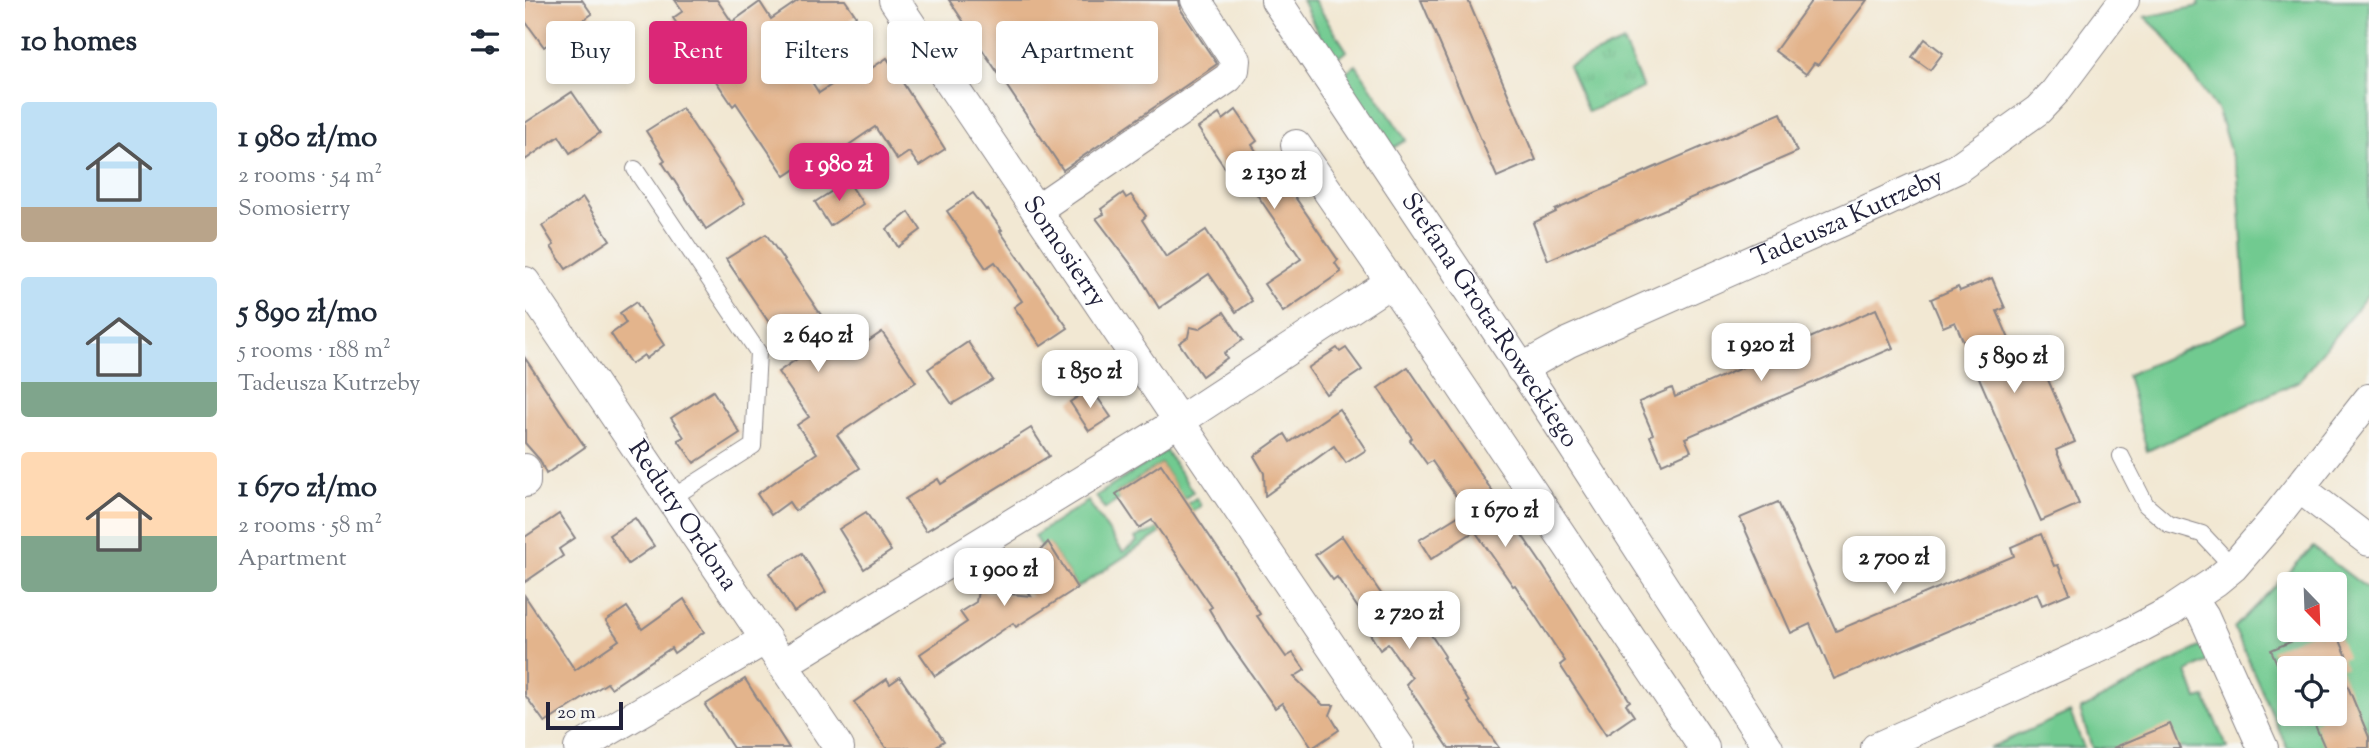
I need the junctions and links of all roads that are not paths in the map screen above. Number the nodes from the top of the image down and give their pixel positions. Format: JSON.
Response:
{"nodes":[{"id":1,"x":894,"y":0,"type":"edge"},
{"id":2,"x":1196,"y":0,"type":"edge"},
{"id":3,"x":1276,"y":0,"type":"edge"},
{"id":4,"x":2124,"y":0,"type":"edge"},
{"id":5,"x":1296,"y":145,"type":"dead end"},
{"id":6,"x":635,"y":169,"type":"dead end"},
{"id":7,"x":1036,"y":210,"type":"junction"},
{"id":8,"x":1391,"y":282,"type":"junction"},
{"id":9,"x":527,"y":290,"type":"edge"},
{"id":10,"x":1521,"y":369,"type":"junction"},
{"id":11,"x":2369,"y":399,"type":"edge"},
{"id":12,"x":1178,"y":422,"type":"junction"},
{"id":13,"x":2121,"y":456,"type":"dead end"},
{"id":14,"x":525,"y":469,"type":"edge"},
{"id":15,"x":525,"y":482,"type":"edge"},
{"id":16,"x":2301,"y":489,"type":"junction"},
{"id":17,"x":670,"y":499,"type":"junction"},
{"id":18,"x":2369,"y":541,"type":"edge"},
{"id":19,"x":2233,"y":567,"type":"junction"},
{"id":20,"x":2192,"y":598,"type":"junction"},
{"id":21,"x":766,"y":639,"type":"junction"},
{"id":22,"x":783,"y":664,"type":"junction"},
{"id":23,"x":579,"y":748,"type":"edge"},
{"id":24,"x":839,"y":748,"type":"edge"},
{"id":25,"x":1400,"y":748,"type":"edge"},
{"id":26,"x":1705,"y":748,"type":"edge"},
{"id":27,"x":1768,"y":748,"type":"edge"},
{"id":28,"x":1877,"y":748,"type":"edge"},
{"id":29,"x":2263,"y":748,"type":"edge"}],
"edges":[{"from":1,"to":7,"type":"street","name":"Somosierry"},
{"from":2,"to":7,"type":"street"},
{"from":3,"to":10,"type":"street","name":"Stefana Grota-Roweckiego"},
{"from":4,"to":10,"type":"street","name":"Tadeusza Kutrzeby"},
{"from":5,"to":8,"type":"street"},
{"from":6,"to":17,"type":"lane"},
{"from":7,"to":12,"type":"street","name":"Somosierry"},
{"from":8,"to":12,"type":"street"},
{"from":8,"to":26,"type":"street"},
{"from":9,"to":17,"type":"street","name":"Reduty Ordona"},
{"from":10,"to":27,"type":"street","name":"Stefana Grota-Roweckiego"},
{"from":11,"to":16,"type":"street"},
{"from":12,"to":22,"type":"street"},
{"from":12,"to":25,"type":"street","name":"Somosierry"},
{"from":13,"to":19,"type":"lane"},
{"from":14,"to":15,"type":"street"},
{"from":16,"to":18,"type":"street"},
{"from":16,"to":19,"type":"street"},
{"from":17,"to":21,"type":"street","name":"Reduty Ordona"},
{"from":19,"to":20,"type":"street"},
{"from":20,"to":28,"type":"street"},
{"from":20,"to":29,"type":"street"},
{"from":21,"to":22,"type":"street","name":"Reduty Ordona"},
{"from":21,"to":23,"type":"street"},
{"from":22,"to":24,"type":"street","name":"Reduty Ordona"}]}
